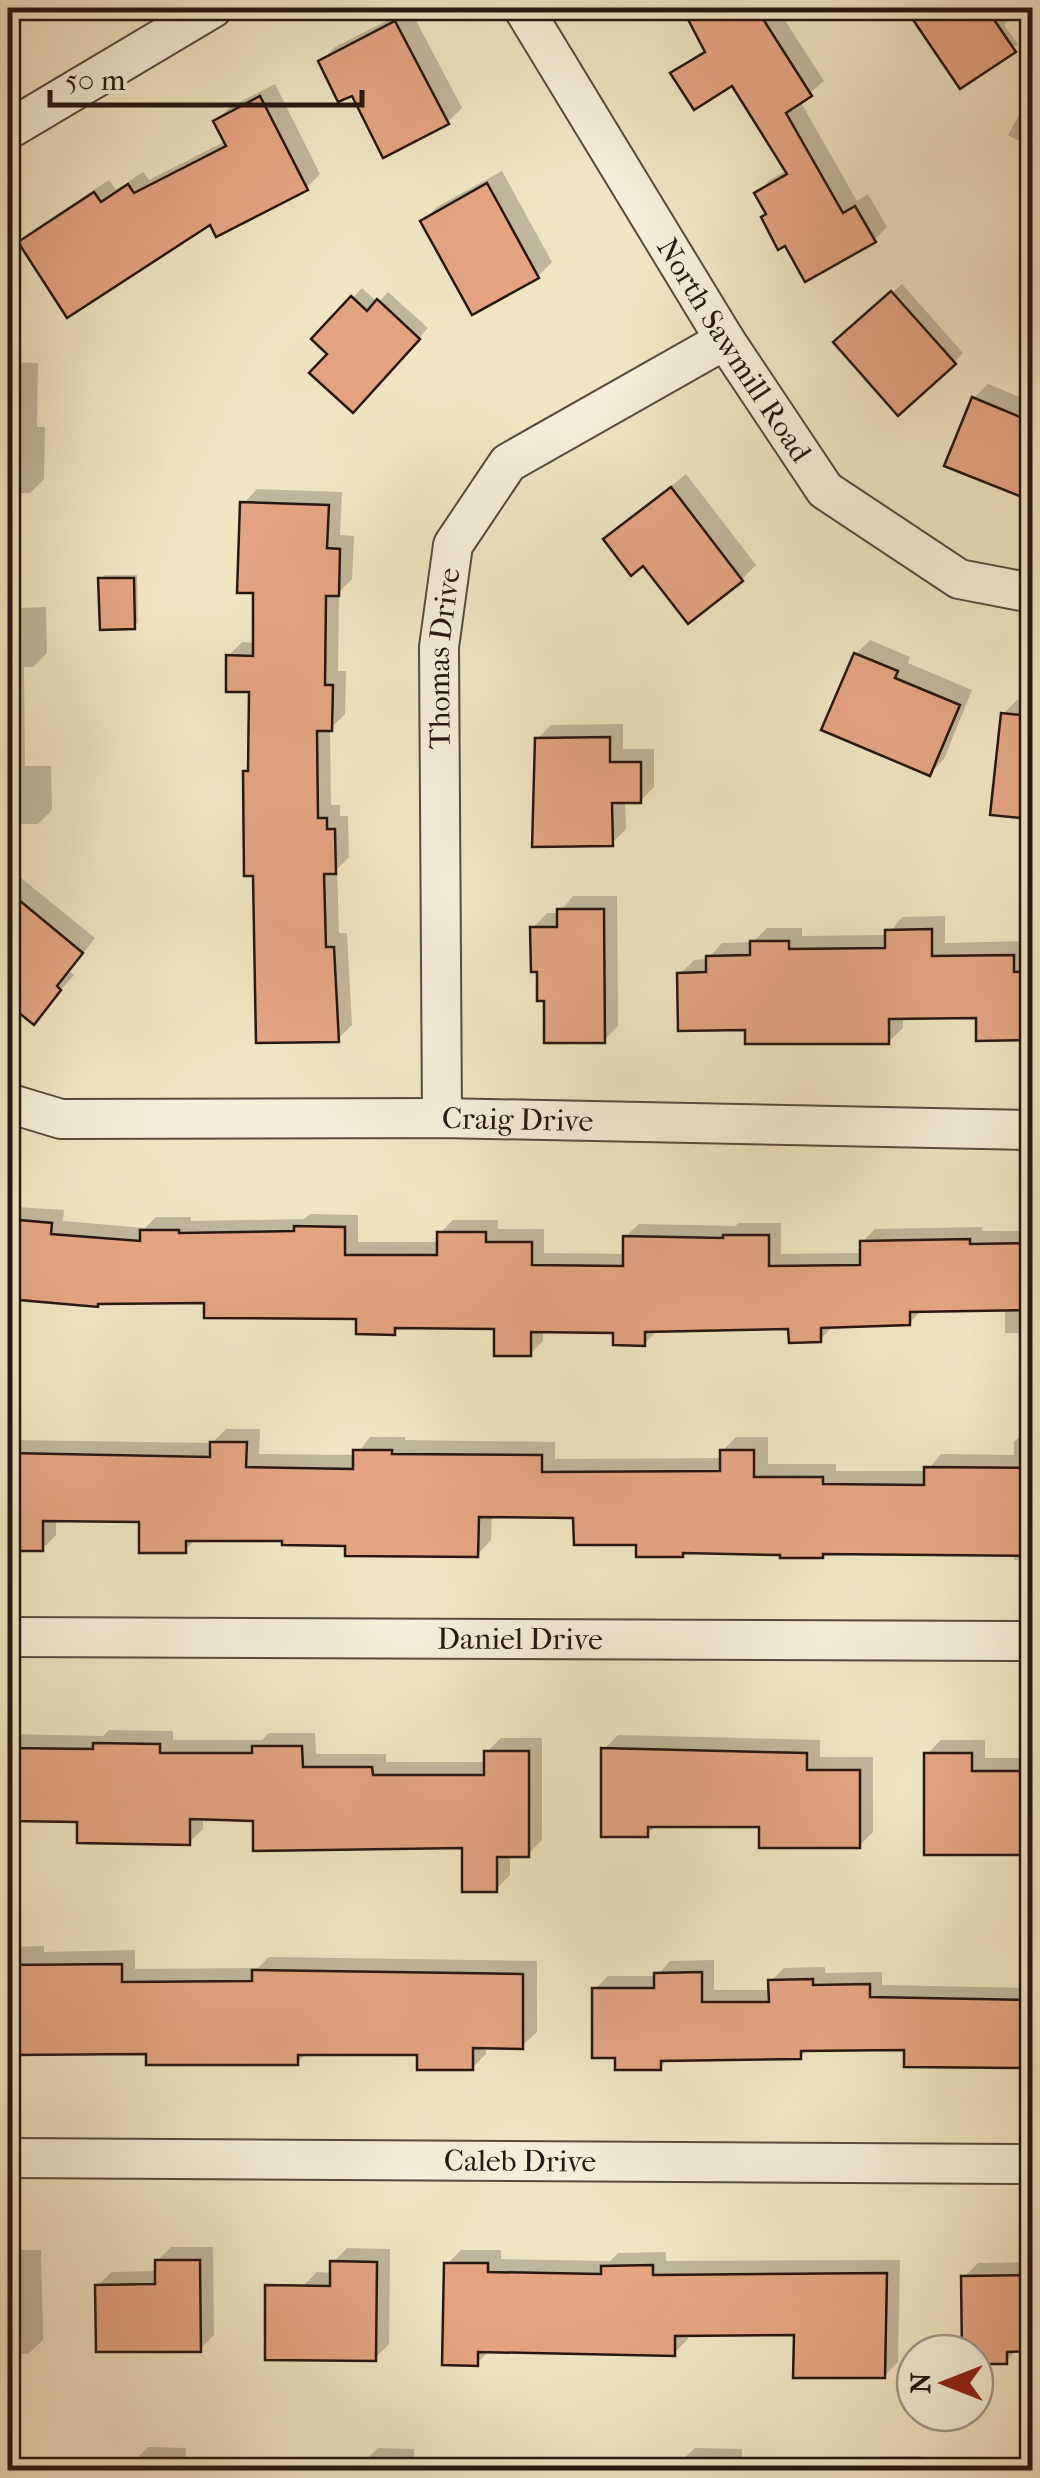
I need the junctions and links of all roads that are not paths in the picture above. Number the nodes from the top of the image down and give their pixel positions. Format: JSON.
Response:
{"nodes":[{"id":1,"x":214,"y":8,"type":"edge"},
{"id":2,"x":523,"y":8,"type":"edge"},
{"id":3,"x":8,"y":130,"type":"edge"},
{"id":4,"x":724,"y":340,"type":"junction"},
{"id":5,"x":1032,"y":593,"type":"edge"},
{"id":6,"x":8,"y":1104,"type":"edge"},
{"id":7,"x":442,"y":1118,"type":"junction"},
{"id":8,"x":1032,"y":1130,"type":"edge"},
{"id":9,"x":8,"y":1637,"type":"edge"},
{"id":10,"x":1032,"y":1641,"type":"edge"},
{"id":11,"x":8,"y":2158,"type":"edge"},
{"id":12,"x":1032,"y":2164,"type":"edge"}],
"edges":[{"from":1,"to":3,"type":"street"},
{"from":2,"to":4,"type":"street","name":"North Sawmill Road"},
{"from":4,"to":5,"type":"street","name":"North Sawmill Road"},
{"from":4,"to":7,"type":"street","name":"Thomas Drive"},
{"from":6,"to":7,"type":"street","name":"Craig Drive"},
{"from":7,"to":8,"type":"street","name":"Craig Drive"},
{"from":9,"to":10,"type":"street","name":"Daniel Drive"},
{"from":11,"to":12,"type":"street","name":"Caleb Drive"}]}
